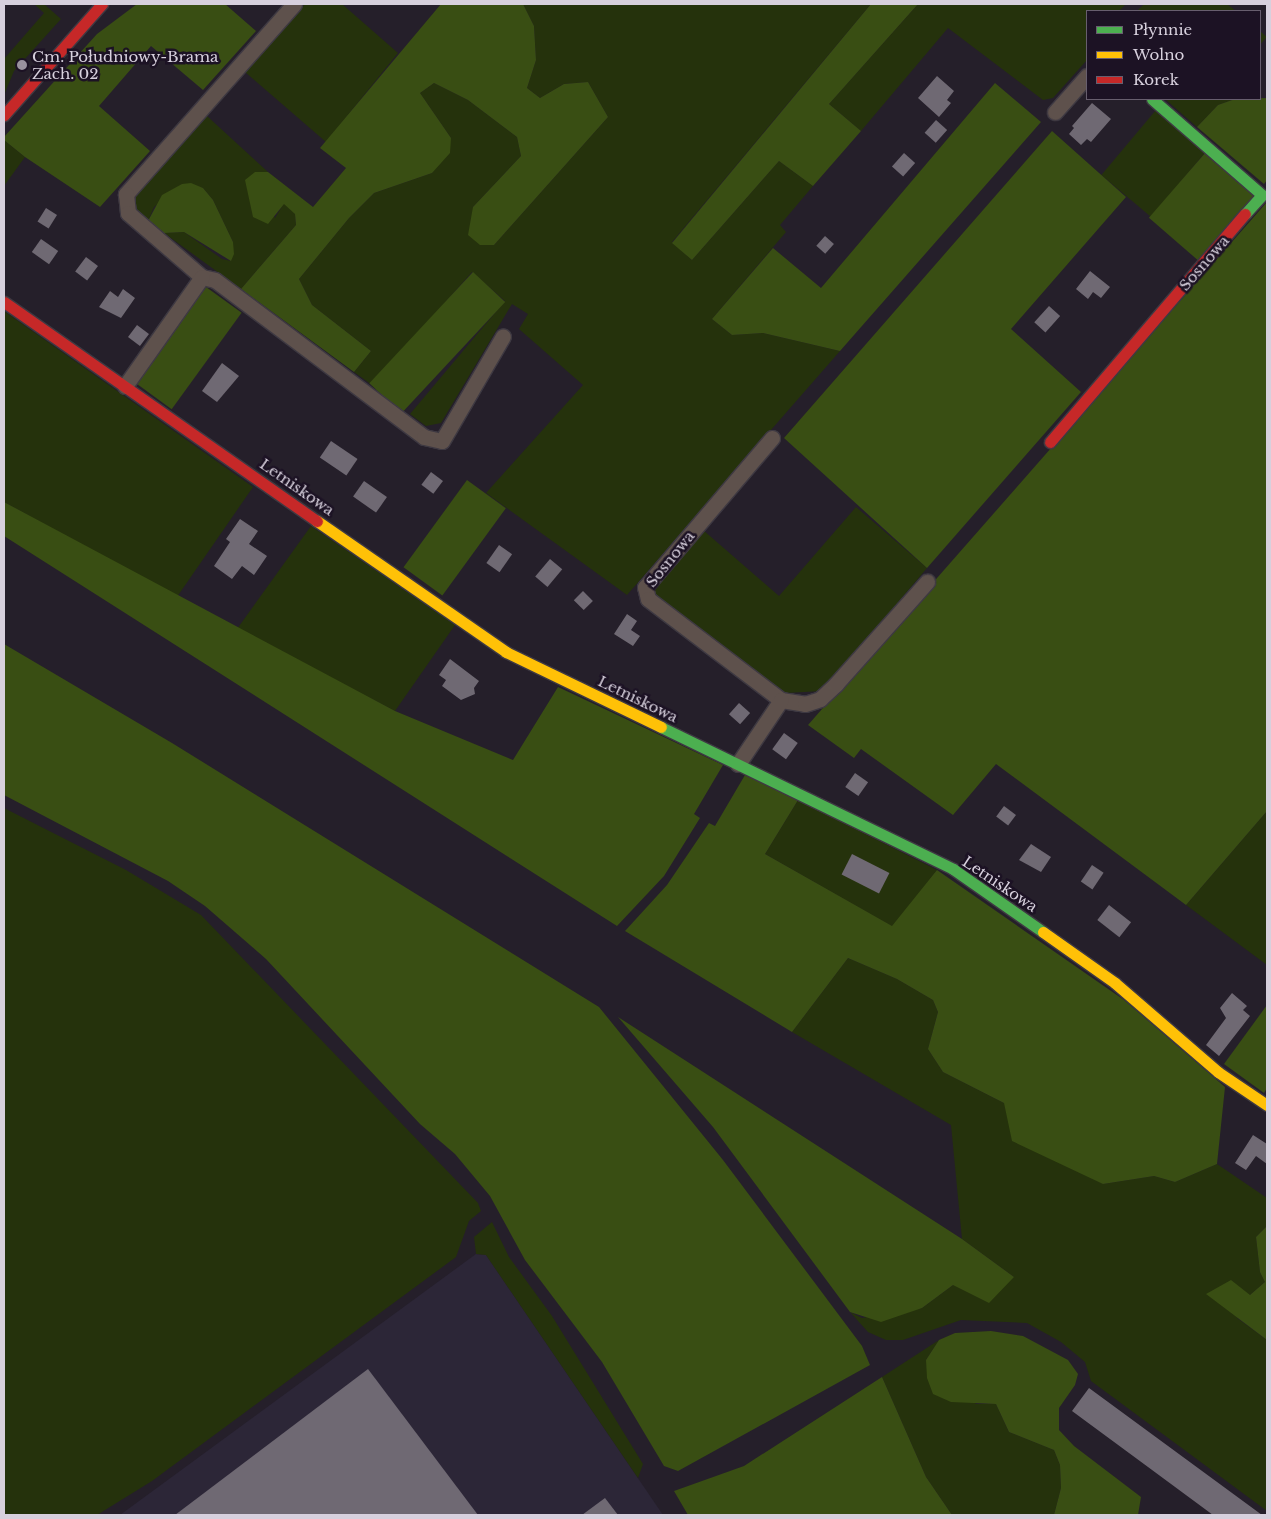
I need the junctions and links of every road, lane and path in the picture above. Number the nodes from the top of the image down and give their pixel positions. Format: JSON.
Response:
{"nodes":[{"id":1,"x":102,"y":4,"type":"edge"},
{"id":2,"x":294,"y":4,"type":"edge"},
{"id":3,"x":1086,"y":77,"type":"edge"},
{"id":4,"x":1153,"y":100,"type":"edge"},
{"id":5,"x":1056,"y":112,"type":"dead end"},
{"id":6,"x":4,"y":115,"type":"edge"},
{"id":7,"x":1265,"y":192,"type":"edge"},
{"id":8,"x":202,"y":277,"type":"junction"},
{"id":9,"x":4,"y":302,"type":"edge"},
{"id":10,"x":503,"y":336,"type":"dead end"},
{"id":11,"x":125,"y":386,"type":"junction"},
{"id":12,"x":772,"y":438,"type":"dead end"},
{"id":13,"x":1050,"y":442,"type":"dead end"},
{"id":14,"x":927,"y":582,"type":"dead end"},
{"id":15,"x":781,"y":700,"type":"junction"},
{"id":16,"x":738,"y":764,"type":"junction"},
{"id":17,"x":1267,"y":1105,"type":"edge"}],
"edges":[{"from":1,"to":6,"type":"street"},
{"from":2,"to":8,"type":"street"},
{"from":3,"to":5,"type":"street"},
{"from":4,"to":7,"type":"street","name":"Sosnowa"},
{"from":7,"to":13,"type":"street","name":"Sosnowa"},
{"from":8,"to":10,"type":"street"},
{"from":8,"to":11,"type":"street"},
{"from":9,"to":11,"type":"street","name":"Letniskowa"},
{"from":11,"to":16,"type":"street","name":"Letniskowa"},
{"from":12,"to":15,"type":"street","name":"Sosnowa"},
{"from":14,"to":15,"type":"street","name":"Sosnowa"},
{"from":15,"to":16,"type":"street"},
{"from":16,"to":17,"type":"street","name":"Letniskowa"}]}
